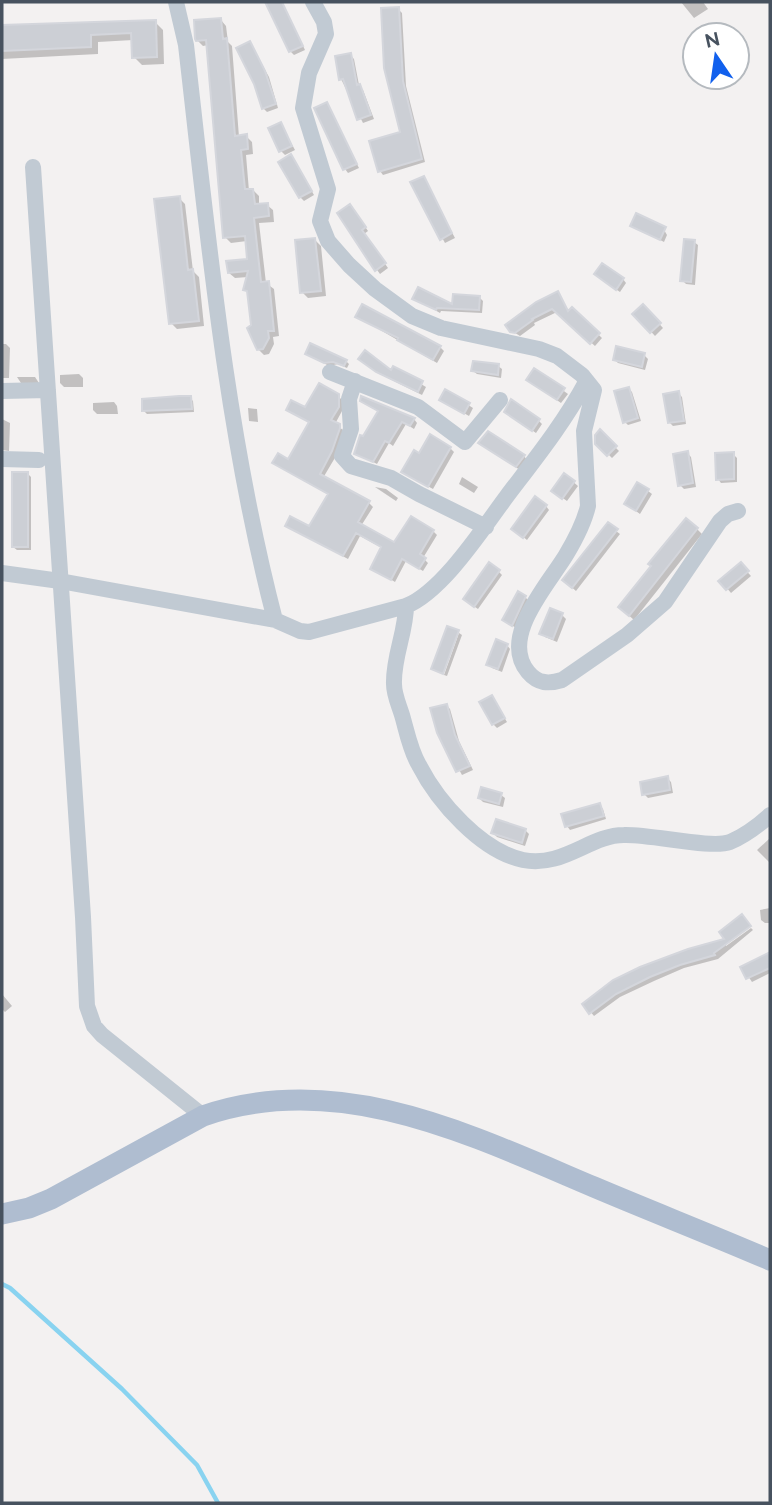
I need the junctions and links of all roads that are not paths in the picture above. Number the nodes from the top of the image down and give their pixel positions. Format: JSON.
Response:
{"nodes":[{"id":1,"x":176,"y":2,"type":"edge"},
{"id":2,"x":313,"y":2,"type":"edge"},
{"id":3,"x":33,"y":167,"type":"dead end"},
{"id":4,"x":330,"y":372,"type":"dead end"},
{"id":5,"x":355,"y":380,"type":"junction"},
{"id":6,"x":586,"y":382,"type":"junction"},
{"id":7,"x":48,"y":390,"type":"junction"},
{"id":8,"x":2,"y":391,"type":"edge"},
{"id":9,"x":500,"y":400,"type":"dead end"},
{"id":10,"x":2,"y":459,"type":"edge"},
{"id":11,"x":39,"y":460,"type":"dead end"},
{"id":12,"x":738,"y":511,"type":"dead end"},
{"id":13,"x":486,"y":527,"type":"junction"},
{"id":14,"x":2,"y":573,"type":"edge"},
{"id":15,"x":60,"y":581,"type":"junction"},
{"id":16,"x":406,"y":606,"type":"junction"},
{"id":17,"x":275,"y":620,"type":"junction"},
{"id":18,"x":770,"y":816,"type":"edge"},
{"id":19,"x":203,"y":1116,"type":"junction"},
{"id":20,"x":2,"y":1214,"type":"edge"},
{"id":21,"x":770,"y":1260,"type":"edge"}],
"edges":[{"from":1,"to":17,"type":"street"},
{"from":2,"to":6,"type":"street"},
{"from":3,"to":7,"type":"street"},
{"from":4,"to":5,"type":"street"},
{"from":5,"to":9,"type":"street"},
{"from":5,"to":13,"type":"street"},
{"from":6,"to":12,"type":"street"},
{"from":6,"to":13,"type":"street"},
{"from":7,"to":8,"type":"street"},
{"from":7,"to":15,"type":"street"},
{"from":10,"to":11,"type":"street"},
{"from":13,"to":16,"type":"street"},
{"from":14,"to":15,"type":"street"},
{"from":15,"to":17,"type":"street"},
{"from":15,"to":19,"type":"street"},
{"from":16,"to":17,"type":"street"},
{"from":16,"to":18,"type":"street"},
{"from":19,"to":20,"type":"main road"},
{"from":19,"to":21,"type":"main road"}]}
